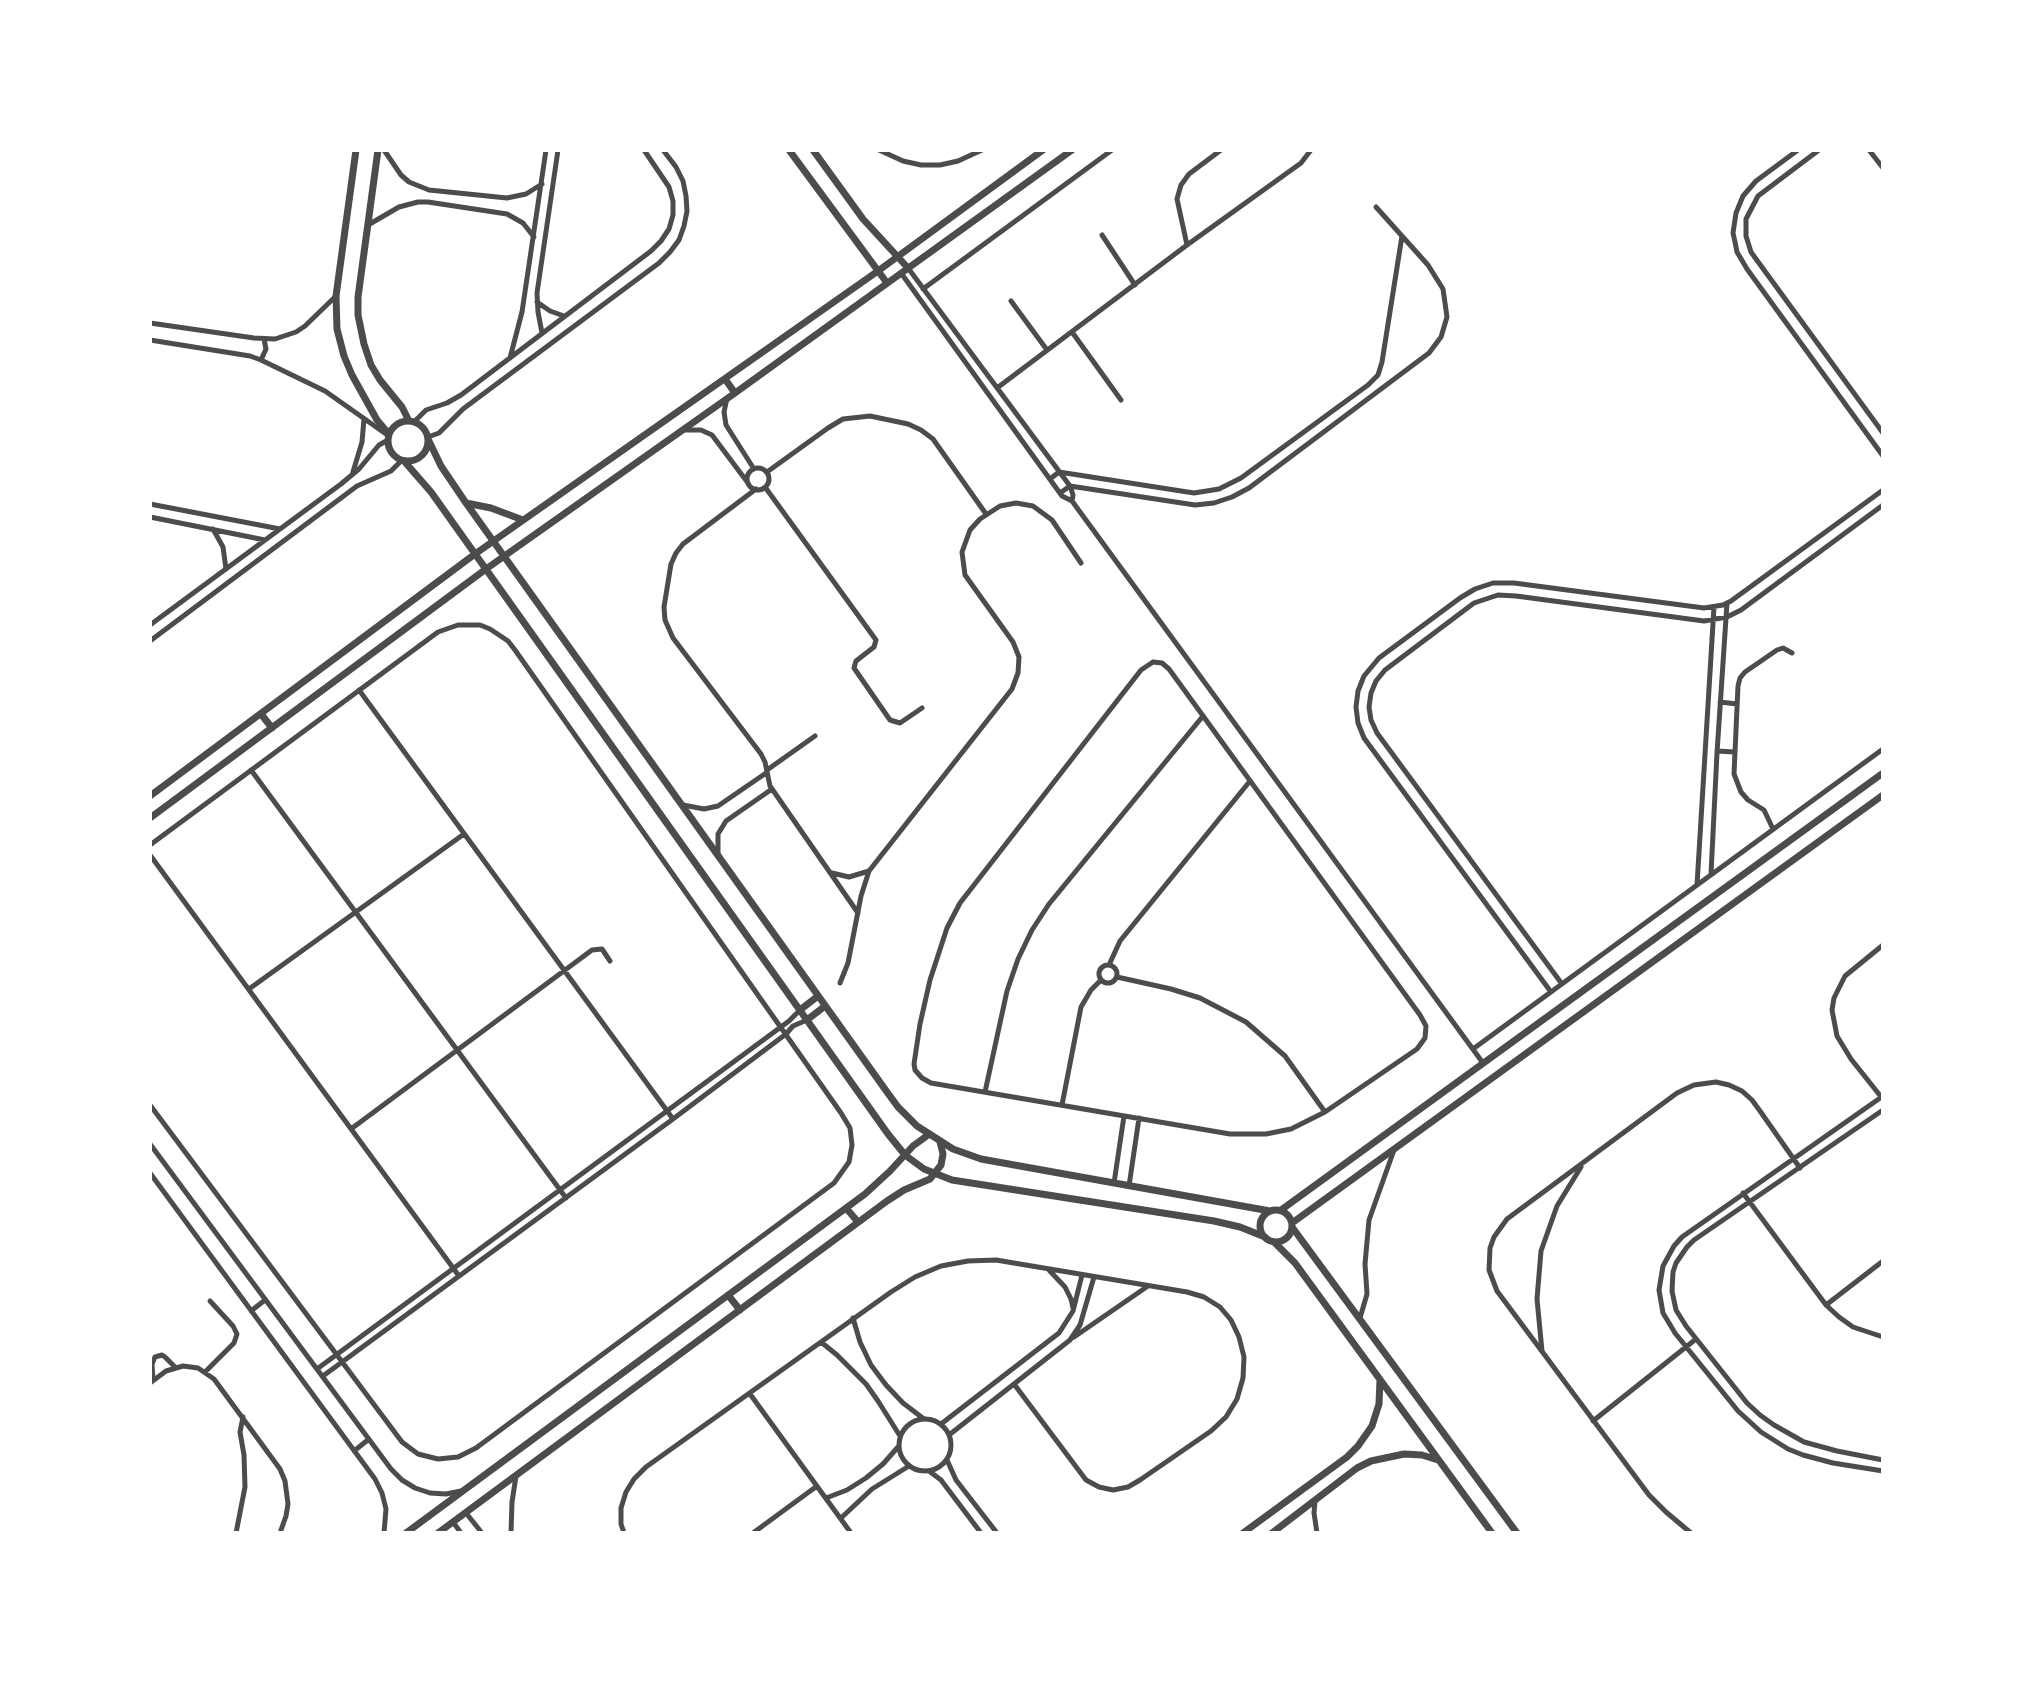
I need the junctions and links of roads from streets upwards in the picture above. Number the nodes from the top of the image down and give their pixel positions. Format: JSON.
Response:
{"nodes":[{"id":1,"x":356,"y":150,"type":"edge"},
{"id":2,"x":378,"y":150,"type":"edge"},
{"id":3,"x":384,"y":150,"type":"edge"},
{"id":4,"x":546,"y":150,"type":"edge"},
{"id":5,"x":558,"y":150,"type":"edge"},
{"id":6,"x":644,"y":150,"type":"edge"},
{"id":7,"x":663,"y":150,"type":"edge"},
{"id":8,"x":789,"y":150,"type":"edge"},
{"id":9,"x":813,"y":150,"type":"edge"},
{"id":10,"x":879,"y":150,"type":"edge"},
{"id":11,"x":982,"y":150,"type":"edge"},
{"id":12,"x":1043,"y":150,"type":"edge"},
{"id":13,"x":1072,"y":150,"type":"edge"},
{"id":14,"x":1112,"y":150,"type":"edge"},
{"id":15,"x":1221,"y":150,"type":"edge"},
{"id":16,"x":1311,"y":150,"type":"edge"},
{"id":17,"x":1798,"y":150,"type":"edge"},
{"id":18,"x":1819,"y":150,"type":"edge"},
{"id":19,"x":1869,"y":150,"type":"edge"},
{"id":20,"x":1883,"y":168,"type":"edge"},
{"id":21,"x":542,"y":184,"type":"junction"},
{"id":22,"x":1376,"y":207,"type":"dead end"},
{"id":23,"x":368,"y":225,"type":"junction"},
{"id":24,"x":1101,"y":235,"type":"dead end"},
{"id":25,"x":1402,"y":236,"type":"junction"},
{"id":26,"x":534,"y":238,"type":"junction"},
{"id":27,"x":1187,"y":245,"type":"junction"},
{"id":28,"x":897,"y":256,"type":"junction"},
{"id":29,"x":904,"y":270,"type":"junction"},
{"id":30,"x":878,"y":271,"type":"junction"},
{"id":31,"x":887,"y":283,"type":"junction"},
{"id":32,"x":1135,"y":285,"type":"junction"},
{"id":33,"x":924,"y":288,"type":"junction"},
{"id":34,"x":917,"y":293,"type":"junction"},
{"id":35,"x":336,"y":296,"type":"junction"},
{"id":36,"x":537,"y":301,"type":"junction"},
{"id":37,"x":1011,"y":301,"type":"dead end"},
{"id":38,"x":564,"y":316,"type":"junction"},
{"id":39,"x":150,"y":323,"type":"edge"},
{"id":40,"x":1072,"y":332,"type":"junction"},
{"id":41,"x":542,"y":333,"type":"junction"},
{"id":42,"x":264,"y":339,"type":"junction"},
{"id":43,"x":150,"y":340,"type":"edge"},
{"id":44,"x":1047,"y":350,"type":"junction"},
{"id":45,"x":510,"y":358,"type":"junction"},
{"id":46,"x":261,"y":360,"type":"junction"},
{"id":47,"x":725,"y":379,"type":"junction"},
{"id":48,"x":997,"y":387,"type":"junction"},
{"id":49,"x":735,"y":393,"type":"junction"},
{"id":50,"x":1354,"y":395,"type":"junction"},
{"id":51,"x":727,"y":398,"type":"junction"},
{"id":52,"x":1121,"y":400,"type":"dead end"},
{"id":53,"x":1362,"y":404,"type":"junction"},
{"id":54,"x":364,"y":418,"type":"junction"},
{"id":55,"x":411,"y":421,"type":"junction"},
{"id":56,"x":682,"y":430,"type":"junction"},
{"id":57,"x":1883,"y":433,"type":"edge"},
{"id":58,"x":388,"y":436,"type":"junction"},
{"id":59,"x":428,"y":438,"type":"junction"},
{"id":60,"x":639,"y":440,"type":"junction"},
{"id":61,"x":649,"y":453,"type":"junction"},
{"id":62,"x":1883,"y":456,"type":"edge"},
{"id":63,"x":403,"y":461,"type":"junction"},
{"id":64,"x":754,"y":469,"type":"junction"},
{"id":65,"x":767,"y":472,"type":"junction"},
{"id":66,"x":1059,"y":472,"type":"junction"},
{"id":67,"x":351,"y":476,"type":"junction"},
{"id":68,"x":1050,"y":478,"type":"junction"},
{"id":69,"x":748,"y":483,"type":"junction"},
{"id":70,"x":1070,"y":486,"type":"junction"},
{"id":71,"x":765,"y":487,"type":"junction"},
{"id":72,"x":756,"y":489,"type":"junction"},
{"id":73,"x":1883,"y":490,"type":"edge"},
{"id":74,"x":1060,"y":493,"type":"junction"},
{"id":75,"x":1072,"y":501,"type":"junction"},
{"id":76,"x":466,"y":503,"type":"junction"},
{"id":77,"x":150,"y":504,"type":"edge"},
{"id":78,"x":1883,"y":505,"type":"edge"},
{"id":79,"x":986,"y":514,"type":"junction"},
{"id":80,"x":150,"y":517,"type":"edge"},
{"id":81,"x":523,"y":520,"type":"junction"},
{"id":82,"x":280,"y":529,"type":"junction"},
{"id":83,"x":213,"y":530,"type":"junction"},
{"id":84,"x":1825,"y":533,"type":"junction"},
{"id":85,"x":268,"y":538,"type":"junction"},
{"id":86,"x":494,"y":541,"type":"junction"},
{"id":87,"x":1833,"y":543,"type":"junction"},
{"id":88,"x":277,"y":546,"type":"junction"},
{"id":89,"x":476,"y":554,"type":"junction"},
{"id":90,"x":504,"y":556,"type":"junction"},
{"id":91,"x":1081,"y":563,"type":"dead end"},
{"id":92,"x":226,"y":568,"type":"junction"},
{"id":93,"x":486,"y":569,"type":"junction"},
{"id":94,"x":1727,"y":603,"type":"junction"},
{"id":95,"x":1714,"y":607,"type":"junction"},
{"id":96,"x":1727,"y":617,"type":"junction"},
{"id":97,"x":1714,"y":620,"type":"junction"},
{"id":98,"x":150,"y":625,"type":"edge"},
{"id":99,"x":150,"y":641,"type":"edge"},
{"id":100,"x":1792,"y":653,"type":"dead end"},
{"id":101,"x":359,"y":690,"type":"junction"},
{"id":102,"x":1720,"y":702,"type":"junction"},
{"id":103,"x":1737,"y":704,"type":"junction"},
{"id":104,"x":922,"y":708,"type":"dead end"},
{"id":105,"x":261,"y":714,"type":"junction"},
{"id":106,"x":1203,"y":716,"type":"junction"},
{"id":107,"x":272,"y":728,"type":"junction"},
{"id":108,"x":815,"y":736,"type":"dead end"},
{"id":109,"x":1883,"y":748,"type":"edge"},
{"id":110,"x":1705,"y":752,"type":"junction"},
{"id":111,"x":1717,"y":752,"type":"junction"},
{"id":112,"x":1734,"y":752,"type":"junction"},
{"id":113,"x":251,"y":770,"type":"junction"},
{"id":114,"x":766,"y":772,"type":"junction"},
{"id":115,"x":1883,"y":773,"type":"edge"},
{"id":116,"x":1250,"y":781,"type":"junction"},
{"id":117,"x":772,"y":789,"type":"junction"},
{"id":118,"x":1883,"y":795,"type":"edge"},
{"id":119,"x":150,"y":796,"type":"edge"},
{"id":120,"x":682,"y":805,"type":"junction"},
{"id":121,"x":150,"y":818,"type":"edge"},
{"id":122,"x":1773,"y":829,"type":"junction"},
{"id":123,"x":464,"y":834,"type":"junction"},
{"id":124,"x":150,"y":845,"type":"edge"},
{"id":125,"x":150,"y":855,"type":"edge"},
{"id":126,"x":718,"y":856,"type":"junction"},
{"id":127,"x":1467,"y":856,"type":"junction"},
{"id":128,"x":1457,"y":863,"type":"junction"},
{"id":129,"x":831,"y":872,"type":"junction"},
{"id":130,"x":869,"y":872,"type":"junction"},
{"id":131,"x":1711,"y":874,"type":"junction"},
{"id":132,"x":1697,"y":885,"type":"junction"},
{"id":133,"x":356,"y":912,"type":"junction"},
{"id":134,"x":858,"y":913,"type":"junction"},
{"id":135,"x":1883,"y":945,"type":"edge"},
{"id":136,"x":610,"y":961,"type":"dead end"},
{"id":137,"x":1109,"y":965,"type":"junction"},
{"id":138,"x":564,"y":969,"type":"junction"},
{"id":139,"x":1117,"y":977,"type":"junction"},
{"id":140,"x":1101,"y":980,"type":"junction"},
{"id":141,"x":840,"y":983,"type":"dead end"},
{"id":142,"x":1562,"y":984,"type":"junction"},
{"id":143,"x":249,"y":989,"type":"junction"},
{"id":144,"x":1551,"y":992,"type":"junction"},
{"id":145,"x":818,"y":996,"type":"junction"},
{"id":146,"x":825,"y":1006,"type":"junction"},
{"id":147,"x":800,"y":1010,"type":"junction"},
{"id":148,"x":807,"y":1020,"type":"junction"},
{"id":149,"x":780,"y":1026,"type":"junction"},
{"id":150,"x":786,"y":1034,"type":"junction"},
{"id":151,"x":457,"y":1049,"type":"junction"},
{"id":152,"x":1473,"y":1049,"type":"junction"},
{"id":153,"x":1483,"y":1063,"type":"junction"},
{"id":154,"x":985,"y":1092,"type":"junction"},
{"id":155,"x":1882,"y":1098,"type":"edge"},
{"id":156,"x":150,"y":1105,"type":"edge"},
{"id":157,"x":1062,"y":1105,"type":"junction"},
{"id":158,"x":667,"y":1110,"type":"junction"},
{"id":159,"x":1883,"y":1110,"type":"edge"},
{"id":160,"x":1325,"y":1112,"type":"junction"},
{"id":161,"x":1124,"y":1116,"type":"junction"},
{"id":162,"x":1139,"y":1118,"type":"junction"},
{"id":163,"x":673,"y":1119,"type":"junction"},
{"id":164,"x":351,"y":1129,"type":"junction"},
{"id":165,"x":928,"y":1134,"type":"junction"},
{"id":166,"x":940,"y":1142,"type":"junction"},
{"id":167,"x":150,"y":1144,"type":"edge"},
{"id":168,"x":1395,"y":1149,"type":"junction"},
{"id":169,"x":905,"y":1155,"type":"junction"},
{"id":170,"x":1794,"y":1158,"type":"junction"},
{"id":171,"x":1584,"y":1163,"type":"junction"},
{"id":172,"x":1800,"y":1168,"type":"junction"},
{"id":173,"x":150,"y":1173,"type":"edge"},
{"id":174,"x":935,"y":1175,"type":"junction"},
{"id":175,"x":1114,"y":1183,"type":"junction"},
{"id":176,"x":1129,"y":1186,"type":"junction"},
{"id":177,"x":560,"y":1189,"type":"junction"},
{"id":178,"x":1743,"y":1193,"type":"junction"},
{"id":179,"x":566,"y":1198,"type":"junction"},
{"id":180,"x":1750,"y":1202,"type":"junction"},
{"id":181,"x":846,"y":1208,"type":"junction"},
{"id":182,"x":1281,"y":1210,"type":"junction"},
{"id":183,"x":1270,"y":1211,"type":"junction"},
{"id":184,"x":858,"y":1222,"type":"junction"},
{"id":185,"x":1292,"y":1225,"type":"junction"},
{"id":186,"x":1265,"y":1238,"type":"junction"},
{"id":187,"x":1274,"y":1242,"type":"junction"},
{"id":188,"x":1883,"y":1261,"type":"edge"},
{"id":189,"x":453,"y":1268,"type":"junction"},
{"id":190,"x":1047,"y":1268,"type":"junction"},
{"id":191,"x":1082,"y":1275,"type":"junction"},
{"id":192,"x":459,"y":1276,"type":"junction"},
{"id":193,"x":1094,"y":1277,"type":"junction"},
{"id":194,"x":1148,"y":1286,"type":"junction"},
{"id":195,"x":728,"y":1295,"type":"junction"},
{"id":196,"x":265,"y":1300,"type":"junction"},
{"id":197,"x":210,"y":1301,"type":"dead end"},
{"id":198,"x":1826,"y":1305,"type":"junction"},
{"id":199,"x":740,"y":1310,"type":"junction"},
{"id":200,"x":251,"y":1311,"type":"junction"},
{"id":201,"x":1073,"y":1311,"type":"junction"},
{"id":202,"x":853,"y":1318,"type":"junction"},
{"id":203,"x":1360,"y":1318,"type":"junction"},
{"id":204,"x":1883,"y":1337,"type":"edge"},
{"id":205,"x":1696,"y":1339,"type":"junction"},
{"id":206,"x":1070,"y":1340,"type":"junction"},
{"id":207,"x":821,"y":1342,"type":"junction"},
{"id":208,"x":1686,"y":1347,"type":"junction"},
{"id":209,"x":1543,"y":1353,"type":"junction"},
{"id":210,"x":336,"y":1354,"type":"junction"},
{"id":211,"x":342,"y":1362,"type":"junction"},
{"id":212,"x":175,"y":1368,"type":"junction"},
{"id":213,"x":317,"y":1369,"type":"junction"},
{"id":214,"x":206,"y":1372,"type":"junction"},
{"id":215,"x":323,"y":1376,"type":"junction"},
{"id":216,"x":1380,"y":1380,"type":"junction"},
{"id":217,"x":152,"y":1382,"type":"edge"},
{"id":218,"x":1014,"y":1384,"type":"junction"},
{"id":219,"x":750,"y":1394,"type":"junction"},
{"id":220,"x":243,"y":1418,"type":"junction"},
{"id":221,"x":924,"y":1419,"type":"junction"},
{"id":222,"x":1593,"y":1421,"type":"junction"},
{"id":223,"x":941,"y":1424,"type":"junction"},
{"id":224,"x":950,"y":1435,"type":"junction"},
{"id":225,"x":900,"y":1436,"type":"junction"},
{"id":226,"x":369,"y":1439,"type":"junction"},
{"id":227,"x":898,"y":1447,"type":"junction"},
{"id":228,"x":354,"y":1451,"type":"junction"},
{"id":229,"x":947,"y":1460,"type":"junction"},
{"id":230,"x":1438,"y":1460,"type":"junction"},
{"id":231,"x":1883,"y":1460,"type":"edge"},
{"id":232,"x":909,"y":1466,"type":"junction"},
{"id":233,"x":1335,"y":1466,"type":"junction"},
{"id":234,"x":929,"y":1471,"type":"junction"},
{"id":235,"x":1883,"y":1471,"type":"edge"},
{"id":236,"x":516,"y":1476,"type":"junction"},
{"id":237,"x":1344,"y":1477,"type":"junction"},
{"id":238,"x":817,"y":1486,"type":"junction"},
{"id":239,"x":461,"y":1491,"type":"junction"},
{"id":240,"x":826,"y":1498,"type":"junction"},
{"id":241,"x":1315,"y":1501,"type":"junction"},
{"id":242,"x":466,"y":1513,"type":"junction"},
{"id":243,"x":841,"y":1518,"type":"junction"},
{"id":244,"x":453,"y":1522,"type":"junction"},
{"id":245,"x":236,"y":1533,"type":"edge"},
{"id":246,"x":280,"y":1533,"type":"edge"},
{"id":247,"x":384,"y":1533,"type":"edge"},
{"id":248,"x":406,"y":1533,"type":"edge"},
{"id":249,"x":438,"y":1533,"type":"edge"},
{"id":250,"x":461,"y":1533,"type":"edge"},
{"id":251,"x":482,"y":1533,"type":"edge"},
{"id":252,"x":511,"y":1533,"type":"edge"},
{"id":253,"x":624,"y":1533,"type":"edge"},
{"id":254,"x":753,"y":1533,"type":"edge"},
{"id":255,"x":851,"y":1533,"type":"edge"},
{"id":256,"x":981,"y":1533,"type":"edge"},
{"id":257,"x":997,"y":1533,"type":"edge"},
{"id":258,"x":1243,"y":1533,"type":"edge"},
{"id":259,"x":1272,"y":1533,"type":"edge"},
{"id":260,"x":1317,"y":1533,"type":"edge"},
{"id":261,"x":1492,"y":1533,"type":"edge"},
{"id":262,"x":1517,"y":1533,"type":"edge"},
{"id":263,"x":1691,"y":1533,"type":"edge"}],
"edges":[{"from":1,"to":35,"type":"street"},
{"from":2,"to":23,"type":"street"},
{"from":3,"to":21,"type":"street"},
{"from":4,"to":21,"type":"street"},
{"from":5,"to":36,"type":"street"},
{"from":6,"to":38,"type":"street"},
{"from":7,"to":59,"type":"street"},
{"from":8,"to":30,"type":"street"},
{"from":9,"to":28,"type":"street"},
{"from":10,"to":11,"type":"street"},
{"from":12,"to":28,"type":"street"},
{"from":13,"to":29,"type":"street"},
{"from":14,"to":33,"type":"street"},
{"from":15,"to":27,"type":"street"},
{"from":16,"to":27,"type":"street"},
{"from":17,"to":62,"type":"street"},
{"from":18,"to":57,"type":"street"},
{"from":19,"to":20,"type":"street"},
{"from":21,"to":26,"type":"street"},
{"from":22,"to":25,"type":"street"},
{"from":23,"to":26,"type":"street"},
{"from":23,"to":55,"type":"street"},
{"from":24,"to":32,"type":"street"},
{"from":25,"to":50,"type":"street"},
{"from":25,"to":53,"type":"street"},
{"from":26,"to":45,"type":"street"},
{"from":27,"to":32,"type":"street"},
{"from":28,"to":29,"type":"street"},
{"from":28,"to":30,"type":"street"},
{"from":29,"to":31,"type":"street"},
{"from":29,"to":33,"type":"street"},
{"from":29,"to":34,"type":"street"},
{"from":30,"to":31,"type":"street"},
{"from":30,"to":47,"type":"street"},
{"from":31,"to":49,"type":"street"},
{"from":32,"to":40,"type":"street"},
{"from":33,"to":34,"type":"street"},
{"from":33,"to":48,"type":"street"},
{"from":34,"to":68,"type":"street"},
{"from":35,"to":42,"type":"street"},
{"from":35,"to":58,"type":"street"},
{"from":36,"to":38,"type":"street"},
{"from":36,"to":41,"type":"street"},
{"from":37,"to":44,"type":"street"},
{"from":38,"to":41,"type":"street"},
{"from":39,"to":42,"type":"street"},
{"from":40,"to":44,"type":"street"},
{"from":40,"to":52,"type":"street"},
{"from":41,"to":45,"type":"street"},
{"from":42,"to":46,"type":"street"},
{"from":43,"to":46,"type":"street"},
{"from":44,"to":48,"type":"street"},
{"from":45,"to":55,"type":"street"},
{"from":46,"to":54,"type":"street"},
{"from":47,"to":49,"type":"street"},
{"from":47,"to":60,"type":"street"},
{"from":48,"to":66,"type":"street"},
{"from":49,"to":51,"type":"street"},
{"from":50,"to":53,"type":"street"},
{"from":50,"to":66,"type":"street"},
{"from":51,"to":56,"type":"street"},
{"from":51,"to":64,"type":"street"},
{"from":53,"to":70,"type":"street"},
{"from":54,"to":58,"type":"street"},
{"from":54,"to":67,"type":"street"},
{"from":55,"to":58,"type":"street"},
{"from":55,"to":59,"type":"street"},
{"from":56,"to":61,"type":"street"},
{"from":56,"to":69,"type":"street"},
{"from":58,"to":63,"type":"street"},
{"from":58,"to":67,"type":"street"},
{"from":59,"to":63,"type":"street"},
{"from":59,"to":76,"type":"street"},
{"from":60,"to":61,"type":"street"},
{"from":60,"to":81,"type":"street"},
{"from":61,"to":90,"type":"street"},
{"from":63,"to":88,"type":"street"},
{"from":63,"to":89,"type":"street"},
{"from":64,"to":65,"type":"street"},
{"from":64,"to":69,"type":"street"},
{"from":65,"to":71,"type":"street"},
{"from":65,"to":79,"type":"street"},
{"from":66,"to":68,"type":"street"},
{"from":66,"to":70,"type":"street"},
{"from":67,"to":82,"type":"street"},
{"from":68,"to":74,"type":"street"},
{"from":69,"to":72,"type":"street"},
{"from":70,"to":74,"type":"street"},
{"from":70,"to":75,"type":"street"},
{"from":71,"to":72,"type":"street"},
{"from":71,"to":104,"type":"street"},
{"from":72,"to":114,"type":"street"},
{"from":73,"to":84,"type":"street"},
{"from":74,"to":75,"type":"street"},
{"from":75,"to":152,"type":"street"},
{"from":76,"to":81,"type":"street"},
{"from":76,"to":86,"type":"street"},
{"from":77,"to":82,"type":"street"},
{"from":78,"to":87,"type":"street"},
{"from":79,"to":91,"type":"street"},
{"from":79,"to":130,"type":"street"},
{"from":80,"to":83,"type":"street"},
{"from":81,"to":86,"type":"street"},
{"from":82,"to":85,"type":"street"},
{"from":83,"to":85,"type":"street"},
{"from":83,"to":92,"type":"street"},
{"from":84,"to":87,"type":"street"},
{"from":84,"to":94,"type":"street"},
{"from":85,"to":88,"type":"street"},
{"from":85,"to":92,"type":"street"},
{"from":86,"to":89,"type":"street"},
{"from":86,"to":90,"type":"street"},
{"from":87,"to":96,"type":"street"},
{"from":88,"to":99,"type":"street"},
{"from":89,"to":93,"type":"street"},
{"from":89,"to":105,"type":"street"},
{"from":90,"to":93,"type":"street"},
{"from":90,"to":120,"type":"street"},
{"from":92,"to":98,"type":"street"},
{"from":93,"to":107,"type":"street"},
{"from":93,"to":147,"type":"street"},
{"from":94,"to":95,"type":"street"},
{"from":94,"to":96,"type":"street"},
{"from":95,"to":97,"type":"street"},
{"from":95,"to":128,"type":"street"},
{"from":96,"to":97,"type":"street"},
{"from":96,"to":102,"type":"street"},
{"from":97,"to":110,"type":"street"},
{"from":97,"to":127,"type":"street"},
{"from":100,"to":103,"type":"street"},
{"from":101,"to":113,"type":"street"},
{"from":101,"to":123,"type":"street"},
{"from":101,"to":149,"type":"street"},
{"from":102,"to":103,"type":"street"},
{"from":102,"to":111,"type":"street"},
{"from":103,"to":112,"type":"street"},
{"from":105,"to":107,"type":"street"},
{"from":105,"to":119,"type":"street"},
{"from":106,"to":116,"type":"street"},
{"from":106,"to":154,"type":"street"},
{"from":106,"to":154,"type":"street"},
{"from":107,"to":121,"type":"street"},
{"from":108,"to":114,"type":"street"},
{"from":109,"to":122,"type":"street"},
{"from":110,"to":111,"type":"street"},
{"from":110,"to":132,"type":"street"},
{"from":111,"to":112,"type":"street"},
{"from":111,"to":131,"type":"street"},
{"from":112,"to":122,"type":"street"},
{"from":113,"to":124,"type":"street"},
{"from":113,"to":133,"type":"street"},
{"from":114,"to":117,"type":"street"},
{"from":114,"to":120,"type":"street"},
{"from":115,"to":153,"type":"street"},
{"from":116,"to":137,"type":"street"},
{"from":116,"to":160,"type":"street"},
{"from":117,"to":126,"type":"street"},
{"from":117,"to":129,"type":"street"},
{"from":118,"to":168,"type":"street"},
{"from":120,"to":126,"type":"street"},
{"from":122,"to":131,"type":"street"},
{"from":123,"to":133,"type":"street"},
{"from":123,"to":138,"type":"street"},
{"from":125,"to":143,"type":"street"},
{"from":126,"to":145,"type":"street"},
{"from":127,"to":128,"type":"street"},
{"from":127,"to":142,"type":"street"},
{"from":128,"to":144,"type":"street"},
{"from":129,"to":130,"type":"street"},
{"from":129,"to":134,"type":"street"},
{"from":130,"to":134,"type":"street"},
{"from":131,"to":132,"type":"street"},
{"from":132,"to":142,"type":"street"},
{"from":133,"to":143,"type":"street"},
{"from":133,"to":151,"type":"street"},
{"from":134,"to":141,"type":"street"},
{"from":135,"to":155,"type":"street"},
{"from":136,"to":138,"type":"street"},
{"from":137,"to":139,"type":"street"},
{"from":137,"to":140,"type":"street"},
{"from":138,"to":151,"type":"street"},
{"from":138,"to":158,"type":"street"},
{"from":139,"to":140,"type":"street"},
{"from":139,"to":160,"type":"street"},
{"from":140,"to":157,"type":"street"},
{"from":142,"to":144,"type":"street"},
{"from":143,"to":164,"type":"street"},
{"from":144,"to":152,"type":"street"},
{"from":145,"to":146,"type":"street"},
{"from":145,"to":147,"type":"street"},
{"from":146,"to":148,"type":"street"},
{"from":146,"to":165,"type":"street"},
{"from":147,"to":148,"type":"street"},
{"from":147,"to":149,"type":"street"},
{"from":148,"to":150,"type":"street"},
{"from":148,"to":169,"type":"street"},
{"from":149,"to":150,"type":"street"},
{"from":149,"to":158,"type":"street"},
{"from":150,"to":163,"type":"street"},
{"from":150,"to":211,"type":"street"},
{"from":151,"to":164,"type":"street"},
{"from":151,"to":177,"type":"street"},
{"from":152,"to":153,"type":"street"},
{"from":153,"to":182,"type":"street"},
{"from":154,"to":157,"type":"street"},
{"from":155,"to":170,"type":"street"},
{"from":156,"to":210,"type":"street"},
{"from":157,"to":161,"type":"street"},
{"from":158,"to":163,"type":"street"},
{"from":158,"to":177,"type":"street"},
{"from":159,"to":172,"type":"street"},
{"from":160,"to":162,"type":"street"},
{"from":161,"to":162,"type":"street"},
{"from":161,"to":175,"type":"street"},
{"from":162,"to":176,"type":"street"},
{"from":163,"to":179,"type":"street"},
{"from":164,"to":189,"type":"street"},
{"from":165,"to":166,"type":"street"},
{"from":165,"to":169,"type":"street"},
{"from":166,"to":174,"type":"street"},
{"from":166,"to":175,"type":"street"},
{"from":167,"to":196,"type":"street"},
{"from":168,"to":185,"type":"street"},
{"from":168,"to":203,"type":"street"},
{"from":169,"to":174,"type":"street"},
{"from":169,"to":181,"type":"street"},
{"from":170,"to":171,"type":"street"},
{"from":170,"to":172,"type":"street"},
{"from":170,"to":178,"type":"street"},
{"from":171,"to":209,"type":"street"},
{"from":171,"to":209,"type":"street"},
{"from":172,"to":180,"type":"street"},
{"from":173,"to":200,"type":"street"},
{"from":174,"to":184,"type":"street"},
{"from":174,"to":186,"type":"street"},
{"from":175,"to":176,"type":"street"},
{"from":176,"to":183,"type":"street"},
{"from":177,"to":179,"type":"street"},
{"from":177,"to":189,"type":"street"},
{"from":178,"to":180,"type":"street"},
{"from":178,"to":208,"type":"street"},
{"from":179,"to":192,"type":"street"},
{"from":180,"to":198,"type":"street"},
{"from":180,"to":205,"type":"street"},
{"from":181,"to":184,"type":"street"},
{"from":181,"to":195,"type":"street"},
{"from":182,"to":183,"type":"street"},
{"from":182,"to":185,"type":"street"},
{"from":183,"to":186,"type":"street"},
{"from":184,"to":199,"type":"street"},
{"from":185,"to":187,"type":"street"},
{"from":185,"to":203,"type":"street"},
{"from":186,"to":187,"type":"street"},
{"from":187,"to":216,"type":"street"},
{"from":188,"to":198,"type":"street"},
{"from":189,"to":192,"type":"street"},
{"from":189,"to":210,"type":"street"},
{"from":190,"to":191,"type":"street"},
{"from":190,"to":201,"type":"street"},
{"from":190,"to":202,"type":"street"},
{"from":191,"to":193,"type":"street"},
{"from":191,"to":201,"type":"street"},
{"from":192,"to":211,"type":"street"},
{"from":193,"to":194,"type":"street"},
{"from":193,"to":206,"type":"street"},
{"from":194,"to":206,"type":"street"},
{"from":194,"to":218,"type":"street"},
{"from":195,"to":199,"type":"street"},
{"from":195,"to":239,"type":"street"},
{"from":196,"to":200,"type":"street"},
{"from":196,"to":213,"type":"street"},
{"from":197,"to":214,"type":"street"},
{"from":198,"to":204,"type":"street"},
{"from":199,"to":236,"type":"street"},
{"from":200,"to":228,"type":"street"},
{"from":201,"to":223,"type":"street"},
{"from":202,"to":207,"type":"street"},
{"from":202,"to":221,"type":"street"},
{"from":203,"to":262,"type":"street"},
{"from":205,"to":208,"type":"street"},
{"from":205,"to":231,"type":"street"},
{"from":206,"to":218,"type":"street"},
{"from":207,"to":219,"type":"street"},
{"from":207,"to":225,"type":"street"},
{"from":208,"to":222,"type":"street"},
{"from":208,"to":235,"type":"street"},
{"from":209,"to":222,"type":"street"},
{"from":210,"to":211,"type":"street"},
{"from":210,"to":213,"type":"street"},
{"from":211,"to":215,"type":"street"},
{"from":212,"to":214,"type":"street"},
{"from":212,"to":217,"type":"street"},
{"from":212,"to":217,"type":"street"},
{"from":213,"to":215,"type":"street"},
{"from":214,"to":220,"type":"street"},
{"from":215,"to":226,"type":"street"},
{"from":216,"to":230,"type":"street"},
{"from":216,"to":233,"type":"street"},
{"from":218,"to":224,"type":"street"},
{"from":219,"to":238,"type":"street"},
{"from":219,"to":253,"type":"street"},
{"from":220,"to":245,"type":"street"},
{"from":220,"to":246,"type":"street"},
{"from":221,"to":223,"type":"street"},
{"from":221,"to":225,"type":"street"},
{"from":222,"to":263,"type":"street"},
{"from":223,"to":224,"type":"street"},
{"from":224,"to":229,"type":"street"},
{"from":225,"to":227,"type":"street"},
{"from":226,"to":228,"type":"street"},
{"from":226,"to":239,"type":"street"},
{"from":227,"to":232,"type":"street"},
{"from":227,"to":240,"type":"street"},
{"from":228,"to":247,"type":"street"},
{"from":229,"to":234,"type":"street"},
{"from":229,"to":257,"type":"street"},
{"from":230,"to":237,"type":"street"},
{"from":230,"to":261,"type":"street"},
{"from":232,"to":234,"type":"street"},
{"from":232,"to":243,"type":"street"},
{"from":233,"to":237,"type":"street"},
{"from":233,"to":258,"type":"street"},
{"from":234,"to":256,"type":"street"},
{"from":236,"to":242,"type":"street"},
{"from":236,"to":252,"type":"street"},
{"from":237,"to":241,"type":"street"},
{"from":238,"to":240,"type":"street"},
{"from":238,"to":254,"type":"street"},
{"from":239,"to":248,"type":"street"},
{"from":240,"to":243,"type":"street"},
{"from":241,"to":259,"type":"street"},
{"from":241,"to":260,"type":"street"},
{"from":242,"to":244,"type":"street"},
{"from":242,"to":251,"type":"street"},
{"from":243,"to":255,"type":"street"},
{"from":244,"to":249,"type":"street"},
{"from":244,"to":250,"type":"street"}]}
